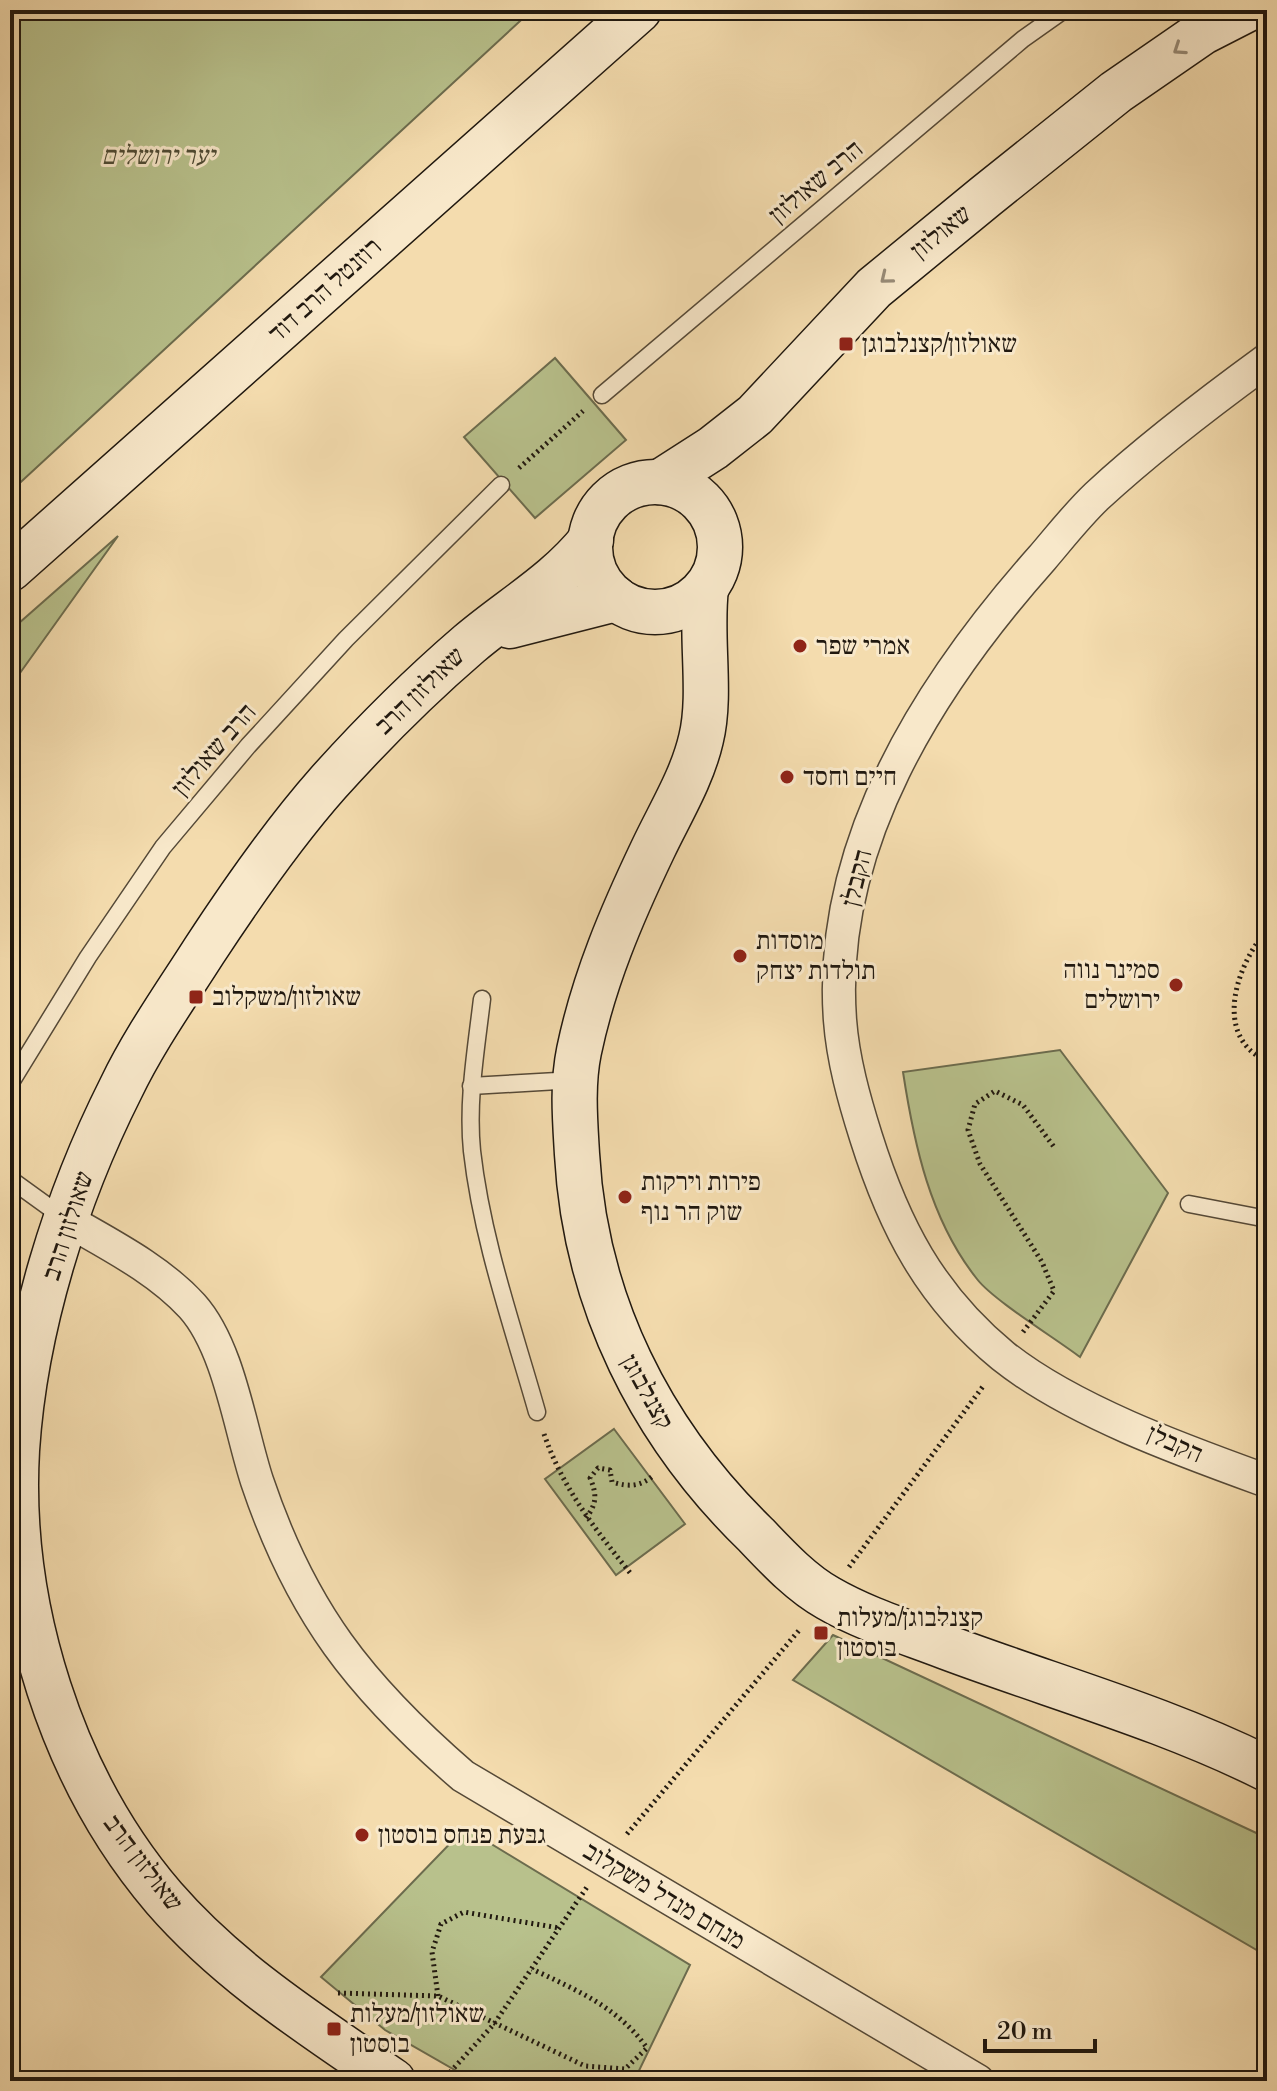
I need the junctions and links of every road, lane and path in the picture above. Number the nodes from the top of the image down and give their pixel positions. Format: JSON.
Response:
{"nodes":[{"id":1,"x":639,"y":10,"type":"edge"},
{"id":2,"x":1064,"y":10,"type":"edge"},
{"id":3,"x":1246,"y":10,"type":"edge"},
{"id":4,"x":1267,"y":360,"type":"edge"},
{"id":5,"x":602,"y":395,"type":"joint"},
{"id":6,"x":660,"y":482,"type":"junction"},
{"id":7,"x":501,"y":485,"type":"joint"},
{"id":8,"x":591,"y":540,"type":"junction"},
{"id":9,"x":10,"y":569,"type":"edge"},
{"id":10,"x":706,"y":588,"type":"junction"},
{"id":11,"x":630,"y":605,"type":"junction"},
{"id":12,"x":471,"y":642,"type":"junction"},
{"id":13,"x":703,"y":681,"type":"junction"},
{"id":14,"x":1267,"y":930,"type":"edge"},
{"id":15,"x":482,"y":999,"type":"dead end"},
{"id":16,"x":1267,"y":1061,"type":"edge"},
{"id":17,"x":576,"y":1080,"type":"junction"},
{"id":18,"x":10,"y":1084,"type":"edge"},
{"id":19,"x":471,"y":1086,"type":"junction"},
{"id":20,"x":1054,"y":1147,"type":"dead end"},
{"id":21,"x":10,"y":1179,"type":"edge"},
{"id":22,"x":1189,"y":1204,"type":"dead end"},
{"id":23,"x":1267,"y":1219,"type":"edge"},
{"id":24,"x":67,"y":1220,"type":"junction"},
{"id":25,"x":1005,"y":1357,"type":"junction"},
{"id":26,"x":537,"y":1412,"type":"joint"},
{"id":27,"x":682,"y":1452,"type":"junction"},
{"id":28,"x":1267,"y":1481,"type":"edge"},
{"id":29,"x":586,"y":1518,"type":"junction"},
{"id":30,"x":631,"y":1574,"type":"dead end"},
{"id":31,"x":826,"y":1598,"type":"junction"},
{"id":32,"x":1267,"y":1769,"type":"edge"},
{"id":33,"x":604,"y":1861,"type":"junction"},
{"id":34,"x":559,"y":1928,"type":"junction"},
{"id":35,"x":532,"y":1969,"type":"junction"},
{"id":36,"x":438,"y":1996,"type":"junction"},
{"id":37,"x":292,"y":2012,"type":"junction"},
{"id":38,"x":494,"y":2024,"type":"junction"},
{"id":39,"x":393,"y":2081,"type":"edge"},
{"id":40,"x":442,"y":2081,"type":"edge"},
{"id":41,"x":978,"y":2081,"type":"edge"}],
"edges":[{"from":1,"to":9,"type":"street","name":"רוזנטל הרב דוד"},
{"from":2,"to":5,"type":"lane","name":"הרב שאולזון"},
{"from":3,"to":6,"type":"street","name":"שאולזון","one_way":true},
{"from":4,"to":25,"type":"street","name":"הקבלן"},
{"from":5,"to":7,"type":"path"},
{"from":6,"to":8,"type":"street"},
{"from":6,"to":10,"type":"street"},
{"from":7,"to":18,"type":"lane","name":"הרב שאולזון"},
{"from":8,"to":11,"type":"street"},
{"from":8,"to":12,"type":"street","name":"שאולזון הרב"},
{"from":10,"to":11,"type":"street"},
{"from":10,"to":13,"type":"street","name":"קצנלבוגן"},
{"from":11,"to":12,"type":"street","name":"שאולזון הרב"},
{"from":11,"to":13,"type":"street"},
{"from":12,"to":24,"type":"street","name":"שאולזון הרב"},
{"from":13,"to":17,"type":"street","name":"קצנלבוגן"},
{"from":14,"to":16,"type":"path"},
{"from":15,"to":19,"type":"lane"},
{"from":17,"to":19,"type":"lane"},
{"from":17,"to":27,"type":"street","name":"קצנלבוגן"},
{"from":19,"to":26,"type":"lane"},
{"from":20,"to":25,"type":"path"},
{"from":21,"to":24,"type":"lane"},
{"from":22,"to":23,"type":"lane"},
{"from":24,"to":33,"type":"street","name":"מנחם מנדל משקלוב"},
{"from":24,"to":37,"type":"street","name":"שאולזון הרב"},
{"from":25,"to":28,"type":"street","name":"הקבלן"},
{"from":25,"to":31,"type":"path"},
{"from":26,"to":29,"type":"path"},
{"from":27,"to":29,"type":"path"},
{"from":27,"to":31,"type":"street","name":"קצנלבוגן"},
{"from":29,"to":30,"type":"path"},
{"from":31,"to":32,"type":"street","name":"קצנלבוגן"},
{"from":31,"to":33,"type":"path"},
{"from":33,"to":34,"type":"path"},
{"from":33,"to":41,"type":"street","name":"מנחם מנדל משקלוב"},
{"from":34,"to":35,"type":"path"},
{"from":34,"to":36,"type":"path"},
{"from":35,"to":38,"type":"path"},
{"from":35,"to":38,"type":"path"},
{"from":36,"to":37,"type":"path"},
{"from":36,"to":38,"type":"path"},
{"from":37,"to":39,"type":"street","name":"שאולזון הרב"},
{"from":38,"to":40,"type":"path"}]}
